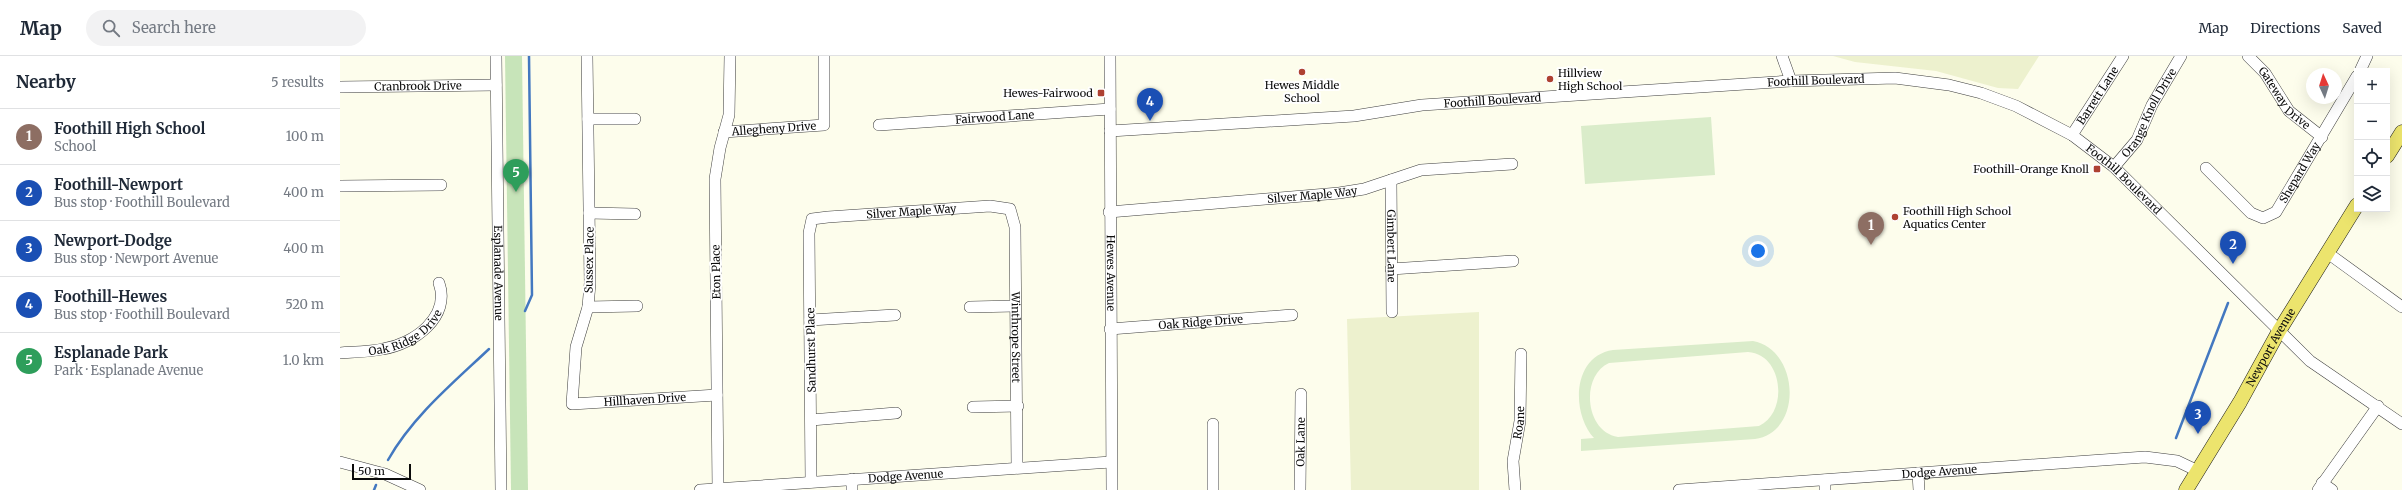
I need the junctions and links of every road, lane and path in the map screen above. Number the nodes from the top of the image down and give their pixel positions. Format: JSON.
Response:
{"nodes":[{"id":1,"x":496,"y":56,"type":"edge"},
{"id":2,"x":588,"y":56,"type":"edge"},
{"id":3,"x":730,"y":56,"type":"edge"},
{"id":4,"x":824,"y":56,"type":"edge"},
{"id":5,"x":1110,"y":56,"type":"edge"},
{"id":6,"x":1782,"y":56,"type":"edge"},
{"id":7,"x":2123,"y":56,"type":"edge"},
{"id":8,"x":2181,"y":56,"type":"edge"},
{"id":9,"x":2248,"y":56,"type":"edge"},
{"id":10,"x":2367,"y":56,"type":"edge"},
{"id":11,"x":2361,"y":68,"type":"edge"},
{"id":12,"x":1791,"y":81,"type":"junction"},
{"id":13,"x":2354,"y":81,"type":"edge"},
{"id":14,"x":496,"y":85,"type":"junction"},
{"id":15,"x":340,"y":87,"type":"edge"},
{"id":16,"x":1110,"y":109,"type":"junction"},
{"id":17,"x":588,"y":119,"type":"junction"},
{"id":18,"x":635,"y":119,"type":"dead end"},
{"id":19,"x":879,"y":125,"type":"dead end"},
{"id":20,"x":1110,"y":131,"type":"junction"},
{"id":21,"x":724,"y":132,"type":"junction"},
{"id":22,"x":2072,"y":135,"type":"junction"},
{"id":23,"x":2401,"y":135,"type":"edge"},
{"id":24,"x":2322,"y":137,"type":"junction"},
{"id":25,"x":2390,"y":152,"type":"edge"},
{"id":26,"x":1512,"y":164,"type":"dead end"},
{"id":27,"x":2114,"y":167,"type":"junction"},
{"id":28,"x":2206,"y":168,"type":"dead end"},
{"id":29,"x":1391,"y":180,"type":"junction"},
{"id":30,"x":441,"y":185,"type":"dead end"},
{"id":31,"x":340,"y":186,"type":"edge"},
{"id":32,"x":1010,"y":209,"type":"joint"},
{"id":33,"x":2354,"y":210,"type":"edge"},
{"id":34,"x":1109,"y":212,"type":"junction"},
{"id":35,"x":589,"y":213,"type":"junction"},
{"id":36,"x":635,"y":214,"type":"dead end"},
{"id":37,"x":812,"y":219,"type":"joint"},
{"id":38,"x":2329,"y":254,"type":"junction"},
{"id":39,"x":1513,"y":261,"type":"dead end"},
{"id":40,"x":1391,"y":268,"type":"junction"},
{"id":41,"x":439,"y":283,"type":"dead end"},
{"id":42,"x":637,"y":306,"type":"dead end"},
{"id":43,"x":1015,"y":306,"type":"junction"},
{"id":44,"x":2402,"y":306,"type":"edge"},
{"id":45,"x":588,"y":307,"type":"junction"},
{"id":46,"x":970,"y":307,"type":"dead end"},
{"id":47,"x":1392,"y":312,"type":"dead end"},
{"id":48,"x":895,"y":315,"type":"dead end"},
{"id":49,"x":1292,"y":315,"type":"dead end"},
{"id":50,"x":810,"y":320,"type":"junction"},
{"id":51,"x":1110,"y":329,"type":"junction"},
{"id":52,"x":2279,"y":332,"type":"junction"},
{"id":53,"x":340,"y":353,"type":"edge"},
{"id":54,"x":1521,"y":354,"type":"dead end"},
{"id":55,"x":1301,"y":394,"type":"dead end"},
{"id":56,"x":717,"y":395,"type":"junction"},
{"id":57,"x":572,"y":404,"type":"joint"},
{"id":58,"x":1018,"y":406,"type":"junction"},
{"id":59,"x":2378,"y":406,"type":"junction"},
{"id":60,"x":973,"y":407,"type":"dead end"},
{"id":61,"x":896,"y":413,"type":"dead end"},
{"id":62,"x":811,"y":420,"type":"junction"},
{"id":63,"x":1213,"y":424,"type":"dead end"},
{"id":64,"x":2402,"y":424,"type":"edge"},
{"id":65,"x":340,"y":462,"type":"edge"},
{"id":66,"x":1112,"y":462,"type":"junction"},
{"id":67,"x":1017,"y":467,"type":"junction"},
{"id":68,"x":2198,"y":471,"type":"junction"},
{"id":69,"x":1918,"y":473,"type":"junction"},
{"id":70,"x":811,"y":482,"type":"junction"},
{"id":71,"x":852,"y":484,"type":"edge"},
{"id":72,"x":1825,"y":485,"type":"edge"},
{"id":73,"x":2324,"y":488,"type":"edge"},
{"id":74,"x":719,"y":489,"type":"edge"},
{"id":75,"x":420,"y":490,"type":"edge"},
{"id":76,"x":501,"y":490,"type":"edge"},
{"id":77,"x":700,"y":490,"type":"edge"},
{"id":78,"x":1112,"y":490,"type":"edge"},
{"id":79,"x":1213,"y":490,"type":"edge"},
{"id":80,"x":1300,"y":490,"type":"edge"},
{"id":81,"x":1515,"y":490,"type":"edge"},
{"id":82,"x":1679,"y":490,"type":"edge"},
{"id":83,"x":1919,"y":490,"type":"edge"},
{"id":84,"x":2186,"y":490,"type":"edge"}],
"edges":[{"from":1,"to":14,"type":"street","name":"Esplanade Avenue"},
{"from":2,"to":17,"type":"street","name":"Sussex Place"},
{"from":3,"to":21,"type":"street","name":"Eton Place"},
{"from":4,"to":21,"type":"street","name":"Allegheny Drive"},
{"from":5,"to":16,"type":"street","name":"Hewes Avenue"},
{"from":6,"to":12,"type":"street"},
{"from":7,"to":22,"type":"street","name":"Barrett Lane"},
{"from":8,"to":27,"type":"street","name":"Orange Knoll Drive"},
{"from":9,"to":24,"type":"street","name":"Gateway Drive"},
{"from":10,"to":11,"type":"street"},
{"from":12,"to":20,"type":"street","name":"Foothill Boulevard"},
{"from":12,"to":22,"type":"street","name":"Foothill Boulevard"},
{"from":13,"to":24,"type":"street","name":"Shepard Way"},
{"from":14,"to":15,"type":"street","name":"Cranbrook Drive"},
{"from":14,"to":76,"type":"street","name":"Esplanade Avenue"},
{"from":16,"to":19,"type":"street","name":"Fairwood Lane"},
{"from":16,"to":20,"type":"street","name":"Hewes Avenue"},
{"from":17,"to":18,"type":"street"},
{"from":17,"to":35,"type":"street","name":"Sussex Place"},
{"from":20,"to":34,"type":"street","name":"Hewes Avenue"},
{"from":21,"to":56,"type":"street","name":"Eton Place"},
{"from":22,"to":27,"type":"street","name":"Foothill Boulevard"},
{"from":23,"to":25,"type":"main road"},
{"from":24,"to":28,"type":"street","name":"Shepard Way"},
{"from":26,"to":29,"type":"street","name":"Silver Maple Way"},
{"from":27,"to":52,"type":"street","name":"Foothill Boulevard"},
{"from":29,"to":34,"type":"street","name":"Silver Maple Way"},
{"from":29,"to":40,"type":"street","name":"Gimbert Lane"},
{"from":30,"to":31,"type":"street"},
{"from":32,"to":37,"type":"street","name":"Silver Maple Way"},
{"from":32,"to":43,"type":"street","name":"Winthrope Street"},
{"from":33,"to":38,"type":"main road","name":"Newport Avenue"},
{"from":34,"to":51,"type":"street","name":"Hewes Avenue"},
{"from":35,"to":36,"type":"street","name":"Sussex Place"},
{"from":35,"to":45,"type":"street","name":"Sussex Place"},
{"from":37,"to":50,"type":"street","name":"Sandhurst Place"},
{"from":38,"to":44,"type":"street"},
{"from":38,"to":52,"type":"main road","name":"Newport Avenue"},
{"from":39,"to":40,"type":"street"},
{"from":40,"to":47,"type":"street","name":"Gimbert Lane"},
{"from":41,"to":53,"type":"street","name":"Oak Ridge Drive"},
{"from":42,"to":45,"type":"street","name":"Sussex Place"},
{"from":43,"to":46,"type":"street"},
{"from":43,"to":58,"type":"street","name":"Winthrope Street"},
{"from":45,"to":57,"type":"street","name":"Sussex Place"},
{"from":48,"to":50,"type":"street"},
{"from":49,"to":51,"type":"street","name":"Oak Ridge Drive"},
{"from":50,"to":62,"type":"street","name":"Sandhurst Place"},
{"from":51,"to":66,"type":"street","name":"Hewes Avenue"},
{"from":52,"to":59,"type":"street","name":"Foothill Boulevard"},
{"from":52,"to":68,"type":"main road","name":"Newport Avenue"},
{"from":54,"to":81,"type":"street","name":"Roane"},
{"from":55,"to":80,"type":"street","name":"Oak Lane"},
{"from":56,"to":57,"type":"street","name":"Hillhaven Drive"},
{"from":56,"to":74,"type":"street","name":"Eton Place"},
{"from":58,"to":60,"type":"street"},
{"from":58,"to":67,"type":"street","name":"Winthrope Street"},
{"from":59,"to":64,"type":"street","name":"Foothill Boulevard"},
{"from":59,"to":73,"type":"street"},
{"from":61,"to":62,"type":"street"},
{"from":62,"to":70,"type":"street","name":"Sandhurst Place"},
{"from":63,"to":79,"type":"street"},
{"from":65,"to":75,"type":"street"},
{"from":66,"to":67,"type":"street","name":"Dodge Avenue"},
{"from":66,"to":78,"type":"street","name":"Hewes Avenue"},
{"from":67,"to":71,"type":"street","name":"Dodge Avenue"},
{"from":68,"to":69,"type":"street","name":"Dodge Avenue"},
{"from":68,"to":84,"type":"main road","name":"Newport Avenue"},
{"from":69,"to":72,"type":"street","name":"Dodge Avenue"},
{"from":69,"to":83,"type":"street"},
{"from":70,"to":71,"type":"street","name":"Dodge Avenue"},
{"from":70,"to":74,"type":"street","name":"Dodge Avenue"},
{"from":72,"to":82,"type":"street","name":"Dodge Avenue"},
{"from":74,"to":77,"type":"street","name":"Dodge Avenue"}]}
